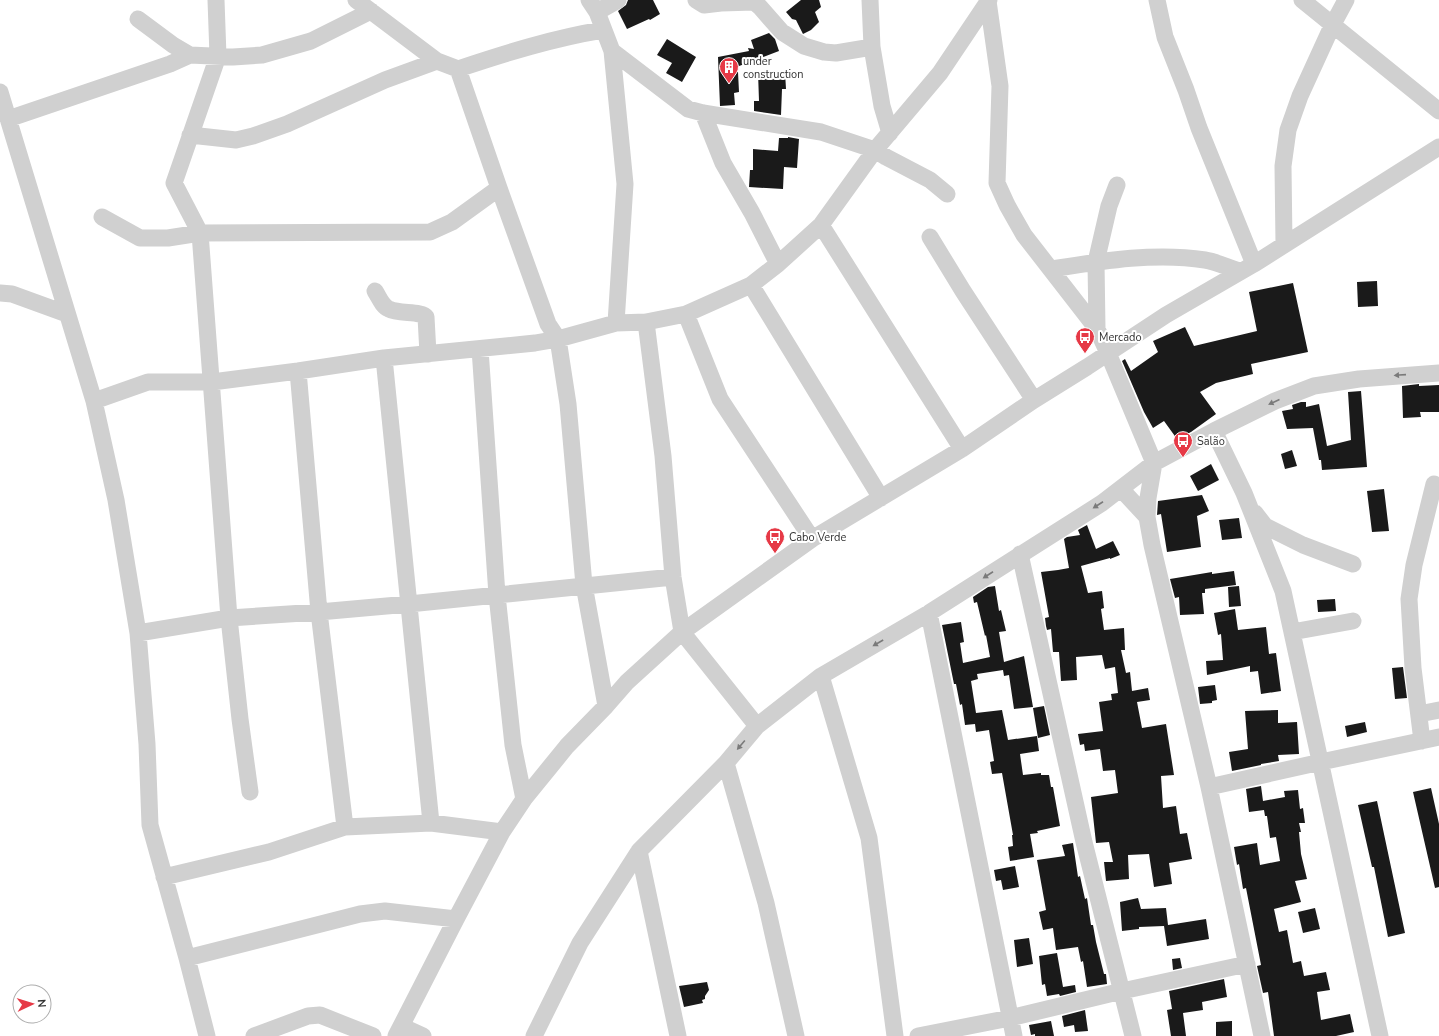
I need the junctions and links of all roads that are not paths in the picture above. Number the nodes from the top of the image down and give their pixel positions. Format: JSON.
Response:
{"nodes":[{"id":1,"x":216,"y":0,"type":"edge"},
{"id":2,"x":356,"y":0,"type":"edge"},
{"id":3,"x":618,"y":0,"type":"edge"},
{"id":4,"x":696,"y":0,"type":"edge"},
{"id":5,"x":870,"y":0,"type":"edge"},
{"id":6,"x":1157,"y":0,"type":"edge"},
{"id":7,"x":1302,"y":0,"type":"edge"},
{"id":8,"x":1346,"y":0,"type":"edge"},
{"id":9,"x":988,"y":1,"type":"edge"},
{"id":10,"x":593,"y":6,"type":"edge"},
{"id":11,"x":371,"y":11,"type":"junction"},
{"id":12,"x":138,"y":19,"type":"dead end"},
{"id":13,"x":1332,"y":26,"type":"junction"},
{"id":14,"x":603,"y":30,"type":"junction"},
{"id":15,"x":872,"y":47,"type":"junction"},
{"id":16,"x":612,"y":51,"type":"junction"},
{"id":17,"x":190,"y":55,"type":"junction"},
{"id":18,"x":218,"y":56,"type":"junction"},
{"id":19,"x":437,"y":61,"type":"junction"},
{"id":20,"x":458,"y":69,"type":"junction"},
{"id":21,"x":0,"y":92,"type":"edge"},
{"id":22,"x":1439,"y":111,"type":"edge"},
{"id":23,"x":703,"y":113,"type":"junction"},
{"id":24,"x":8,"y":119,"type":"junction"},
{"id":25,"x":890,"y":133,"type":"junction"},
{"id":26,"x":190,"y":135,"type":"junction"},
{"id":27,"x":1439,"y":147,"type":"edge"},
{"id":28,"x":875,"y":150,"type":"junction"},
{"id":29,"x":1117,"y":185,"type":"dead end"},
{"id":30,"x":499,"y":188,"type":"junction"},
{"id":31,"x":947,"y":194,"type":"dead end"},
{"id":32,"x":102,"y":217,"type":"dead end"},
{"id":33,"x":821,"y":225,"type":"junction"},
{"id":34,"x":200,"y":233,"type":"junction"},
{"id":35,"x":930,"y":237,"type":"dead end"},
{"id":36,"x":1284,"y":244,"type":"junction"},
{"id":37,"x":1096,"y":262,"type":"junction"},
{"id":38,"x":778,"y":264,"type":"junction"},
{"id":39,"x":1247,"y":267,"type":"junction"},
{"id":40,"x":1052,"y":270,"type":"junction"},
{"id":41,"x":751,"y":285,"type":"junction"},
{"id":42,"x":375,"y":291,"type":"dead end"},
{"id":43,"x":0,"y":293,"type":"edge"},
{"id":44,"x":67,"y":314,"type":"junction"},
{"id":45,"x":686,"y":314,"type":"junction"},
{"id":46,"x":646,"y":322,"type":"junction"},
{"id":47,"x":616,"y":323,"type":"junction"},
{"id":48,"x":1097,"y":329,"type":"junction"},
{"id":49,"x":558,"y":340,"type":"junction"},
{"id":50,"x":480,"y":349,"type":"junction"},
{"id":51,"x":1108,"y":353,"type":"junction"},
{"id":52,"x":428,"y":354,"type":"junction"},
{"id":53,"x":384,"y":358,"type":"junction"},
{"id":54,"x":298,"y":371,"type":"junction"},
{"id":55,"x":1439,"y":373,"type":"edge"},
{"id":56,"x":212,"y":382,"type":"junction"},
{"id":57,"x":1034,"y":400,"type":"junction"},
{"id":58,"x":94,"y":401,"type":"junction"},
{"id":59,"x":1214,"y":431,"type":"junction"},
{"id":60,"x":962,"y":449,"type":"junction"},
{"id":61,"x":1154,"y":463,"type":"junction"},
{"id":62,"x":1434,"y":484,"type":"dead end"},
{"id":63,"x":1121,"y":489,"type":"junction"},
{"id":64,"x":1244,"y":493,"type":"junction"},
{"id":65,"x":881,"y":498,"type":"junction"},
{"id":66,"x":1147,"y":517,"type":"junction"},
{"id":67,"x":812,"y":539,"type":"junction"},
{"id":68,"x":1020,"y":554,"type":"junction"},
{"id":69,"x":1353,"y":564,"type":"dead end"},
{"id":70,"x":673,"y":577,"type":"junction"},
{"id":71,"x":584,"y":585,"type":"junction"},
{"id":72,"x":497,"y":595,"type":"junction"},
{"id":73,"x":409,"y":604,"type":"junction"},
{"id":74,"x":320,"y":612,"type":"junction"},
{"id":75,"x":929,"y":613,"type":"junction"},
{"id":76,"x":229,"y":618,"type":"junction"},
{"id":77,"x":1353,"y":621,"type":"dead end"},
{"id":78,"x":682,"y":632,"type":"junction"},
{"id":79,"x":1292,"y":632,"type":"junction"},
{"id":80,"x":138,"y":633,"type":"junction"},
{"id":81,"x":821,"y":676,"type":"junction"},
{"id":82,"x":606,"y":706,"type":"junction"},
{"id":83,"x":1439,"y":710,"type":"edge"},
{"id":84,"x":1419,"y":714,"type":"junction"},
{"id":85,"x":757,"y":726,"type":"junction"},
{"id":86,"x":1439,"y":737,"type":"edge"},
{"id":87,"x":1422,"y":741,"type":"junction"},
{"id":88,"x":1321,"y":762,"type":"junction"},
{"id":89,"x":726,"y":763,"type":"junction"},
{"id":90,"x":1209,"y":788,"type":"junction"},
{"id":91,"x":250,"y":792,"type":"dead end"},
{"id":92,"x":524,"y":799,"type":"junction"},
{"id":93,"x":431,"y":823,"type":"junction"},
{"id":94,"x":345,"y":827,"type":"junction"},
{"id":95,"x":502,"y":832,"type":"junction"},
{"id":96,"x":639,"y":851,"type":"junction"},
{"id":97,"x":164,"y":877,"type":"junction"},
{"id":98,"x":456,"y":919,"type":"junction"},
{"id":99,"x":187,"y":958,"type":"junction"},
{"id":100,"x":1247,"y":964,"type":"junction"},
{"id":101,"x":1122,"y":991,"type":"junction"},
{"id":102,"x":1010,"y":1018,"type":"junction"},
{"id":103,"x":399,"y":1031,"type":"edge"},
{"id":104,"x":207,"y":1036,"type":"edge"},
{"id":105,"x":254,"y":1036,"type":"edge"},
{"id":106,"x":373,"y":1036,"type":"edge"},
{"id":107,"x":423,"y":1036,"type":"edge"},
{"id":108,"x":534,"y":1036,"type":"edge"},
{"id":109,"x":678,"y":1036,"type":"edge"},
{"id":110,"x":796,"y":1036,"type":"edge"},
{"id":111,"x":895,"y":1036,"type":"edge"},
{"id":112,"x":918,"y":1036,"type":"edge"},
{"id":113,"x":1014,"y":1036,"type":"edge"},
{"id":114,"x":1133,"y":1036,"type":"edge"},
{"id":115,"x":1262,"y":1036,"type":"edge"},
{"id":116,"x":1380,"y":1036,"type":"edge"}],
"edges":[{"from":1,"to":18,"type":"street"},
{"from":2,"to":11,"type":"street"},
{"from":3,"to":10,"type":"street"},
{"from":4,"to":15,"type":"street"},
{"from":5,"to":15,"type":"street"},
{"from":6,"to":39,"type":"street"},
{"from":7,"to":13,"type":"street"},
{"from":8,"to":13,"type":"street"},
{"from":9,"to":25,"type":"street"},
{"from":9,"to":40,"type":"street"},
{"from":10,"to":14,"type":"street"},
{"from":11,"to":18,"type":"street"},
{"from":11,"to":19,"type":"street"},
{"from":12,"to":17,"type":"street"},
{"from":13,"to":22,"type":"street"},
{"from":13,"to":36,"type":"street"},
{"from":14,"to":16,"type":"street"},
{"from":14,"to":20,"type":"street"},
{"from":15,"to":25,"type":"street"},
{"from":16,"to":23,"type":"street"},
{"from":16,"to":47,"type":"street"},
{"from":17,"to":18,"type":"street"},
{"from":17,"to":24,"type":"street"},
{"from":18,"to":26,"type":"street"},
{"from":19,"to":20,"type":"street"},
{"from":19,"to":26,"type":"street"},
{"from":20,"to":30,"type":"street"},
{"from":21,"to":24,"type":"street"},
{"from":23,"to":28,"type":"street"},
{"from":23,"to":38,"type":"street"},
{"from":24,"to":44,"type":"street"},
{"from":25,"to":28,"type":"street"},
{"from":26,"to":34,"type":"street"},
{"from":27,"to":36,"type":"street"},
{"from":28,"to":31,"type":"street"},
{"from":28,"to":33,"type":"street"},
{"from":29,"to":37,"type":"street"},
{"from":30,"to":34,"type":"street"},
{"from":30,"to":49,"type":"street"},
{"from":32,"to":34,"type":"street"},
{"from":33,"to":38,"type":"street"},
{"from":33,"to":60,"type":"street"},
{"from":34,"to":56,"type":"street"},
{"from":35,"to":57,"type":"street"},
{"from":36,"to":39,"type":"street"},
{"from":37,"to":39,"type":"street"},
{"from":37,"to":40,"type":"street"},
{"from":37,"to":48,"type":"street"},
{"from":38,"to":41,"type":"street"},
{"from":39,"to":51,"type":"street"},
{"from":40,"to":48,"type":"street"},
{"from":41,"to":45,"type":"street"},
{"from":41,"to":65,"type":"street"},
{"from":42,"to":52,"type":"street"},
{"from":43,"to":44,"type":"street"},
{"from":44,"to":58,"type":"street"},
{"from":45,"to":46,"type":"street"},
{"from":45,"to":67,"type":"street"},
{"from":46,"to":47,"type":"street"},
{"from":46,"to":70,"type":"street"},
{"from":47,"to":49,"type":"street"},
{"from":48,"to":51,"type":"street"},
{"from":49,"to":50,"type":"street"},
{"from":49,"to":71,"type":"street"},
{"from":50,"to":52,"type":"street"},
{"from":50,"to":72,"type":"street"},
{"from":51,"to":57,"type":"street"},
{"from":51,"to":61,"type":"street"},
{"from":52,"to":53,"type":"street"},
{"from":53,"to":54,"type":"street"},
{"from":53,"to":73,"type":"street"},
{"from":54,"to":56,"type":"street"},
{"from":54,"to":74,"type":"street"},
{"from":55,"to":59,"type":"street","one_way":true},
{"from":56,"to":58,"type":"street"},
{"from":56,"to":76,"type":"street"},
{"from":57,"to":60,"type":"street"},
{"from":58,"to":80,"type":"street"},
{"from":59,"to":61,"type":"street"},
{"from":59,"to":64,"type":"street"},
{"from":60,"to":65,"type":"street"},
{"from":61,"to":63,"type":"street"},
{"from":61,"to":66,"type":"street"},
{"from":62,"to":84,"type":"street"},
{"from":63,"to":66,"type":"street"},
{"from":63,"to":68,"type":"street","one_way":true},
{"from":64,"to":69,"type":"street"},
{"from":64,"to":79,"type":"street"},
{"from":65,"to":67,"type":"street"},
{"from":66,"to":90,"type":"street"},
{"from":67,"to":78,"type":"street"},
{"from":68,"to":75,"type":"street","one_way":true},
{"from":68,"to":101,"type":"street"},
{"from":70,"to":71,"type":"street"},
{"from":70,"to":78,"type":"street"},
{"from":71,"to":72,"type":"street"},
{"from":71,"to":82,"type":"street"},
{"from":72,"to":73,"type":"street"},
{"from":72,"to":92,"type":"street"},
{"from":73,"to":74,"type":"street"},
{"from":73,"to":93,"type":"street"},
{"from":74,"to":76,"type":"street"},
{"from":74,"to":94,"type":"street"},
{"from":75,"to":81,"type":"street","one_way":true},
{"from":75,"to":102,"type":"street"},
{"from":76,"to":80,"type":"street"},
{"from":76,"to":91,"type":"street"},
{"from":77,"to":79,"type":"street"},
{"from":78,"to":82,"type":"street"},
{"from":78,"to":85,"type":"street"},
{"from":79,"to":88,"type":"street"},
{"from":80,"to":97,"type":"street"},
{"from":81,"to":85,"type":"street"},
{"from":81,"to":111,"type":"street"},
{"from":82,"to":92,"type":"street"},
{"from":83,"to":84,"type":"street"},
{"from":84,"to":87,"type":"street"},
{"from":85,"to":89,"type":"street","one_way":true},
{"from":86,"to":87,"type":"street"},
{"from":87,"to":88,"type":"street"},
{"from":88,"to":90,"type":"street"},
{"from":88,"to":116,"type":"street"},
{"from":89,"to":96,"type":"street"},
{"from":89,"to":110,"type":"street"},
{"from":90,"to":100,"type":"street"},
{"from":92,"to":95,"type":"street"},
{"from":93,"to":94,"type":"street"},
{"from":93,"to":95,"type":"street"},
{"from":94,"to":97,"type":"street"},
{"from":95,"to":98,"type":"street"},
{"from":96,"to":108,"type":"street"},
{"from":96,"to":109,"type":"street"},
{"from":97,"to":99,"type":"street"},
{"from":98,"to":99,"type":"street"},
{"from":98,"to":103,"type":"street"},
{"from":99,"to":104,"type":"street"},
{"from":100,"to":101,"type":"street"},
{"from":100,"to":115,"type":"street"},
{"from":101,"to":102,"type":"street"},
{"from":101,"to":114,"type":"street"},
{"from":102,"to":112,"type":"street"},
{"from":102,"to":113,"type":"street"},
{"from":103,"to":107,"type":"street"},
{"from":105,"to":106,"type":"street"}]}
